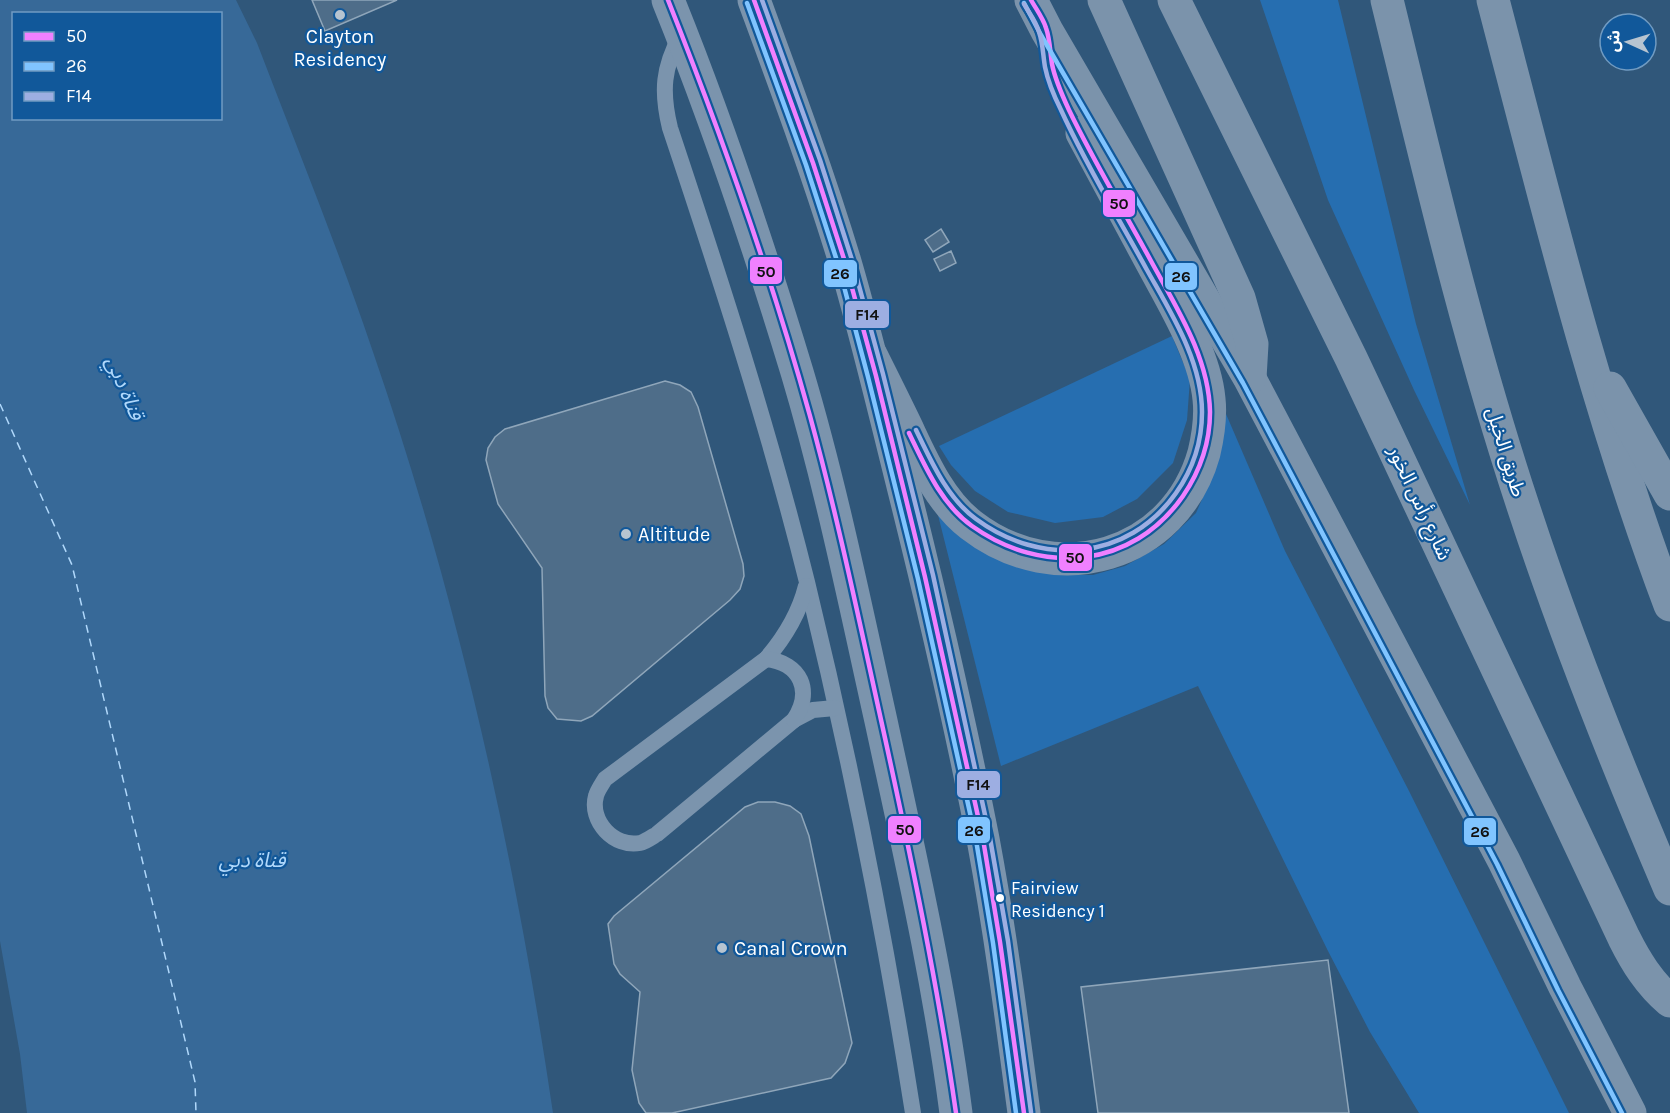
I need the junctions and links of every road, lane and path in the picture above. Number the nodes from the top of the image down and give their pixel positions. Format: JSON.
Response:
{"nodes":[{"id":1,"x":668,"y":0,"type":"edge"},
{"id":2,"x":754,"y":0,"type":"edge"},
{"id":3,"x":1031,"y":0,"type":"edge"},
{"id":4,"x":1104,"y":0,"type":"edge"},
{"id":5,"x":1174,"y":0,"type":"edge"},
{"id":6,"x":1387,"y":0,"type":"edge"},
{"id":7,"x":1493,"y":0,"type":"edge"},
{"id":8,"x":1047,"y":31,"type":"junction"},
{"id":9,"x":681,"y":33,"type":"junction"},
{"id":10,"x":1585,"y":349,"type":"junction"},
{"id":11,"x":871,"y":354,"type":"junction"},
{"id":12,"x":1250,"y":379,"type":"junction"},
{"id":13,"x":1670,"y":494,"type":"edge"},
{"id":14,"x":807,"y":582,"type":"junction"},
{"id":15,"x":1670,"y":605,"type":"edge"},
{"id":16,"x":766,"y":659,"type":"junction"},
{"id":17,"x":835,"y":708,"type":"junction"},
{"id":18,"x":794,"y":720,"type":"junction"},
{"id":19,"x":1670,"y":889,"type":"edge"},
{"id":20,"x":1670,"y":1001,"type":"edge"},
{"id":21,"x":913,"y":1113,"type":"edge"},
{"id":22,"x":956,"y":1113,"type":"edge"},
{"id":23,"x":1024,"y":1113,"type":"edge"},
{"id":24,"x":1630,"y":1113,"type":"edge"}],
"edges":[{"from":1,"to":9,"type":"street"},
{"from":2,"to":11,"type":"street"},
{"from":3,"to":8,"type":"highway"},
{"from":4,"to":12,"type":"highway"},
{"from":5,"to":20,"type":"highway","name":"شارع رأس الخور"},
{"from":6,"to":19,"type":"highway","name":"طريق الخيل"},
{"from":7,"to":10,"type":"highway"},
{"from":8,"to":11,"type":"highway"},
{"from":8,"to":12,"type":"highway"},
{"from":9,"to":14,"type":"lane"},
{"from":9,"to":22,"type":"street"},
{"from":10,"to":13,"type":"highway"},
{"from":10,"to":15,"type":"highway"},
{"from":11,"to":23,"type":"street"},
{"from":12,"to":24,"type":"highway"},
{"from":14,"to":16,"type":"lane"},
{"from":14,"to":17,"type":"lane"},
{"from":16,"to":18,"type":"lane"},
{"from":16,"to":18,"type":"lane"},
{"from":17,"to":18,"type":"lane"},
{"from":17,"to":21,"type":"lane"}]}
